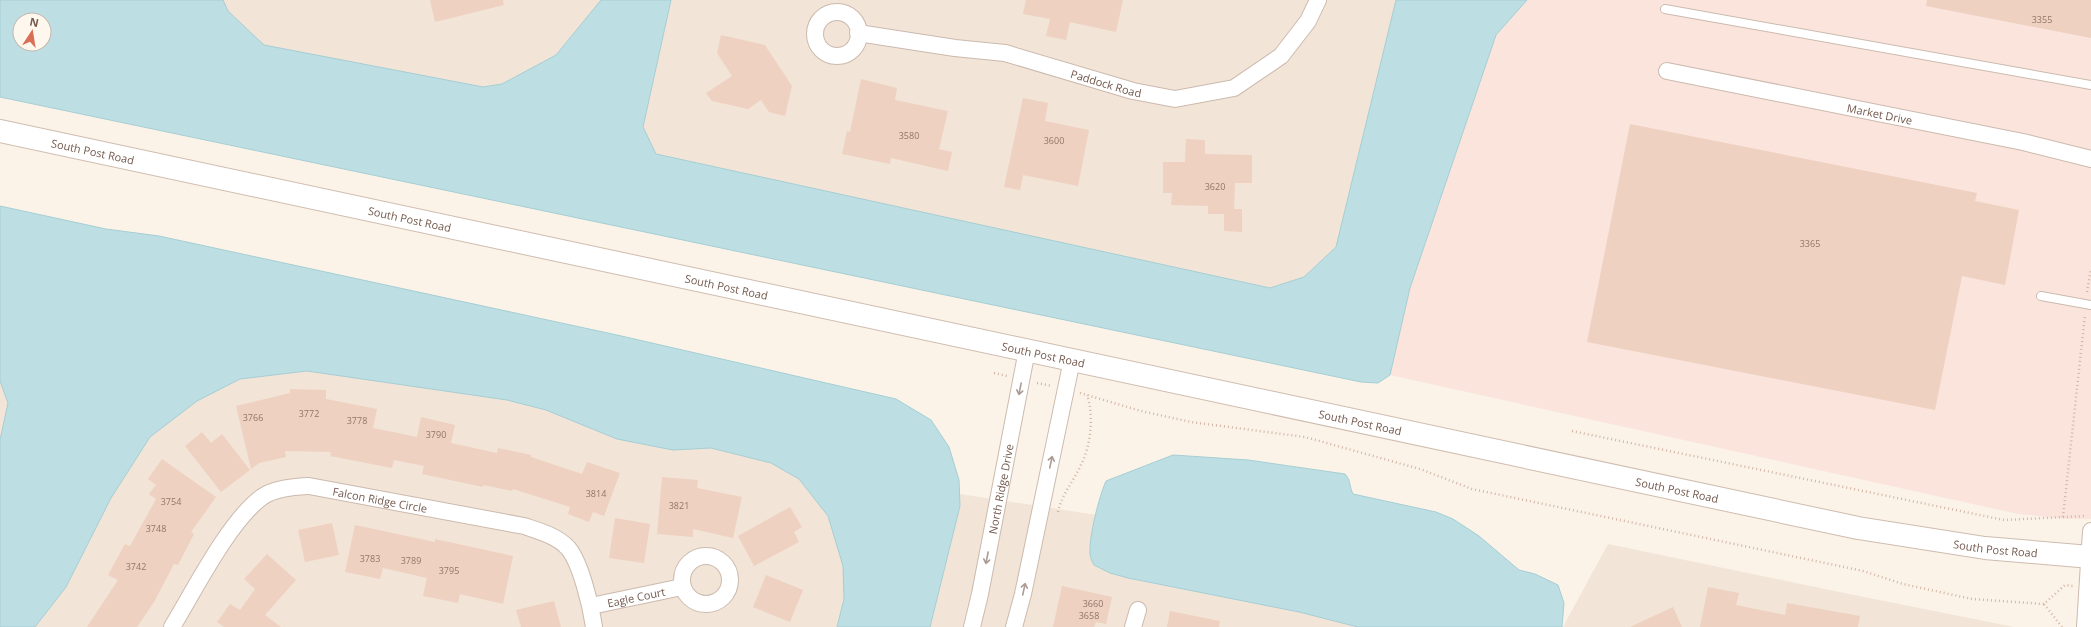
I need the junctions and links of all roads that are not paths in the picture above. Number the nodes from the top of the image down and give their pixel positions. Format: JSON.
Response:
{"nodes":[{"id":1,"x":1318,"y":0,"type":"edge"},
{"id":2,"x":1665,"y":9,"type":"dead end"},
{"id":3,"x":858,"y":33,"type":"dead end"},
{"id":4,"x":1667,"y":71,"type":"dead end"},
{"id":5,"x":2091,"y":85,"type":"edge"},
{"id":6,"x":0,"y":131,"type":"edge"},
{"id":7,"x":2091,"y":159,"type":"edge"},
{"id":8,"x":2041,"y":296,"type":"dead end"},
{"id":9,"x":2088,"y":304,"type":"edge"},
{"id":10,"x":1027,"y":350,"type":"junction"},
{"id":11,"x":1072,"y":360,"type":"junction"},
{"id":12,"x":2091,"y":531,"type":"edge"},
{"id":13,"x":2090,"y":557,"type":"edge"},
{"id":14,"x":682,"y":587,"type":"dead end"},
{"id":15,"x":591,"y":606,"type":"junction"},
{"id":16,"x":1138,"y":610,"type":"dead end"},
{"id":17,"x":172,"y":627,"type":"edge"},
{"id":18,"x":594,"y":627,"type":"edge"},
{"id":19,"x":972,"y":627,"type":"edge"},
{"id":20,"x":1014,"y":627,"type":"edge"},
{"id":21,"x":1133,"y":627,"type":"edge"},
{"id":22,"x":2085,"y":627,"type":"edge"}],
"edges":[{"from":1,"to":3,"type":"street","name":"Paddock Road"},
{"from":2,"to":5,"type":"lane"},
{"from":4,"to":7,"type":"street","name":"Market Drive"},
{"from":6,"to":10,"type":"street","name":"South Post Road"},
{"from":8,"to":9,"type":"lane"},
{"from":10,"to":11,"type":"street","name":"South Post Road"},
{"from":10,"to":19,"type":"street","name":"North Ridge Drive","one_way":true},
{"from":11,"to":13,"type":"street","name":"South Post Road"},
{"from":20,"to":11,"type":"street","one_way":true},
{"from":12,"to":13,"type":"street"},
{"from":13,"to":22,"type":"street"},
{"from":14,"to":15,"type":"street","name":"Eagle Court"},
{"from":15,"to":17,"type":"street","name":"Falcon Ridge Circle"},
{"from":15,"to":18,"type":"street","name":"Falcon Ridge Circle"},
{"from":16,"to":21,"type":"street"}]}
